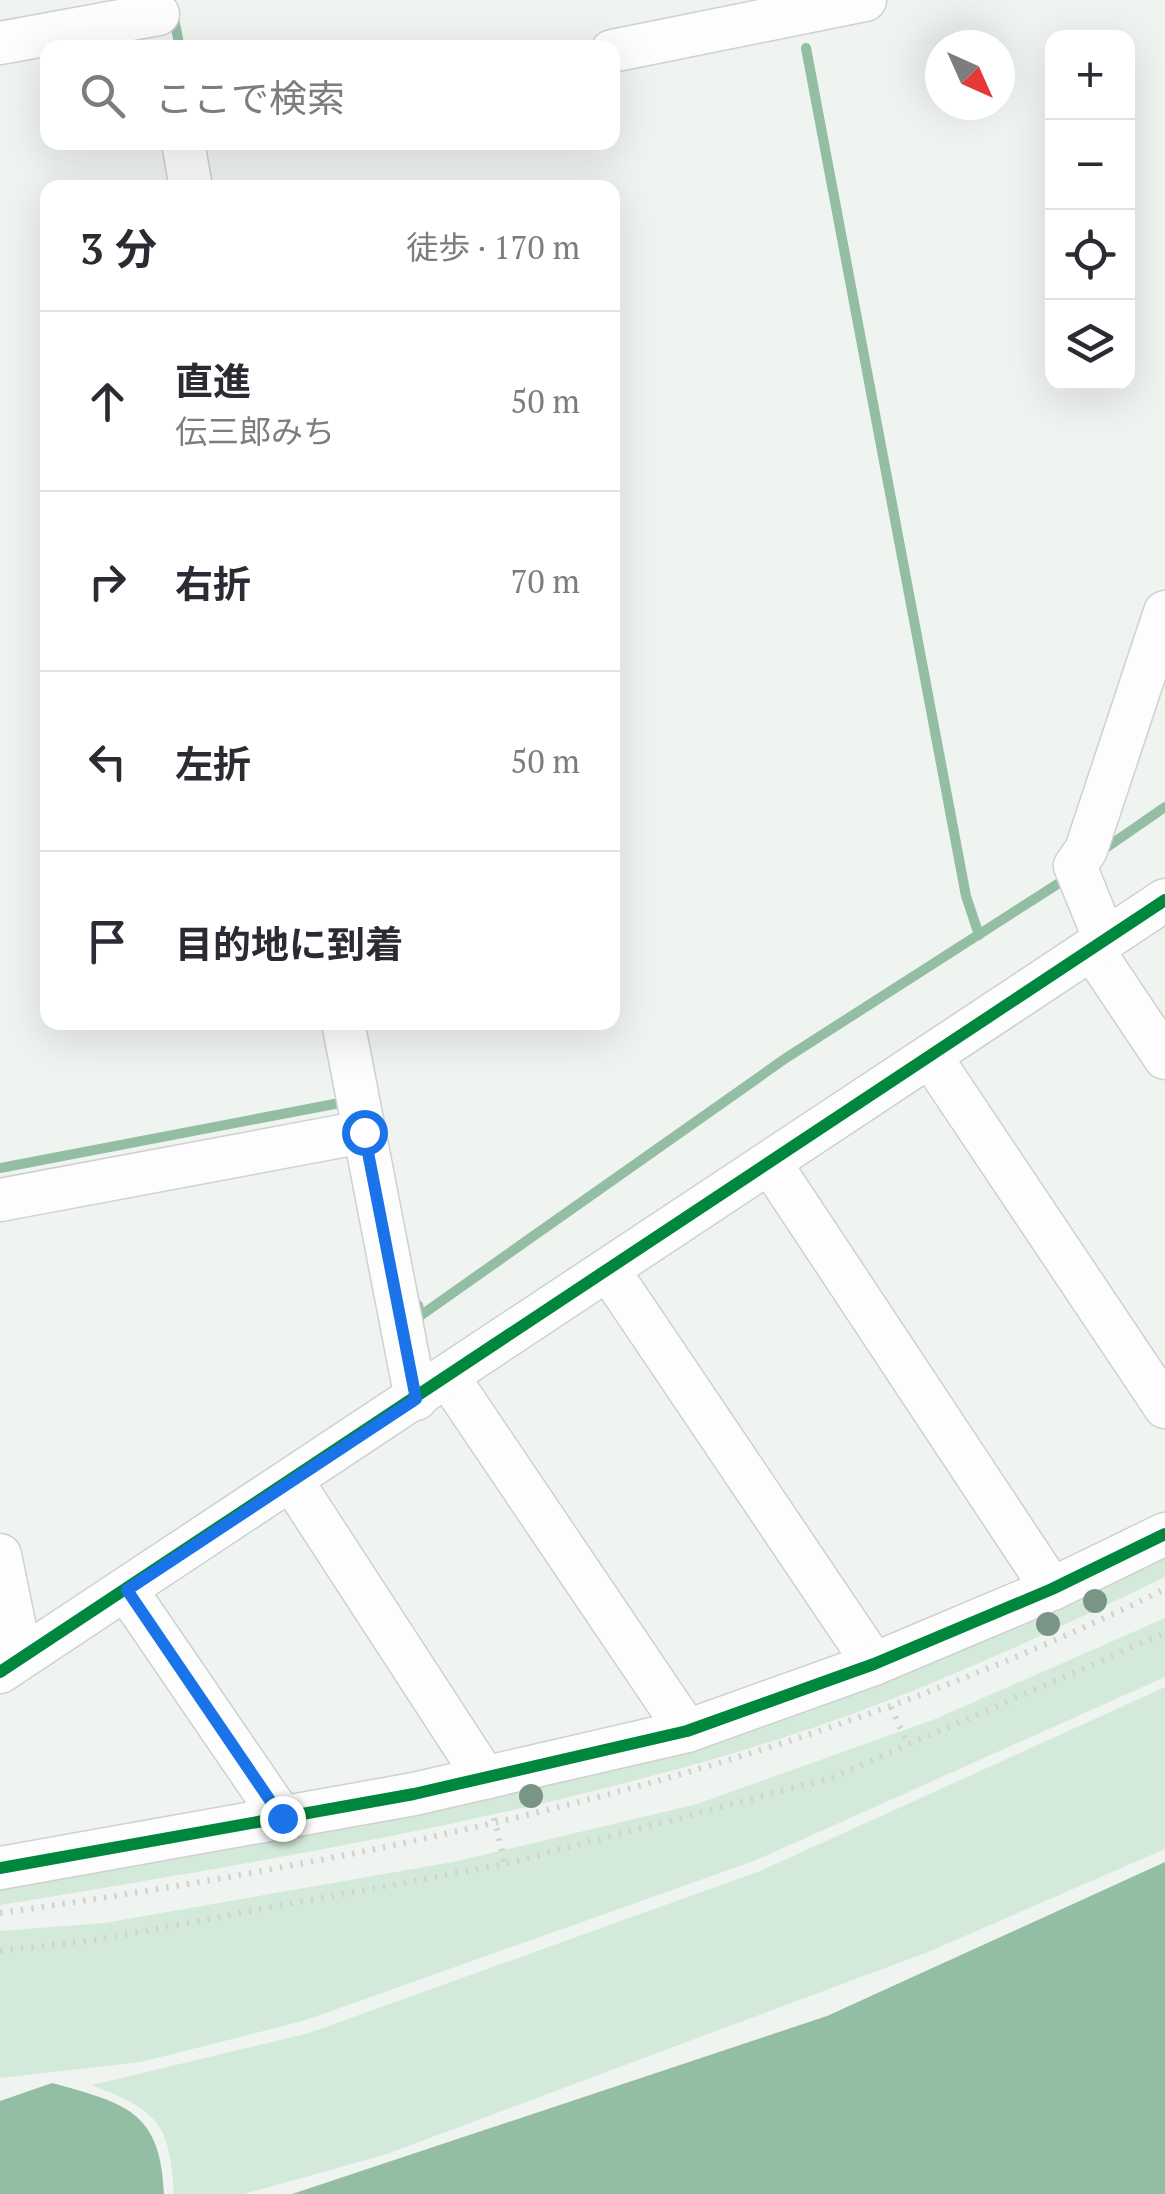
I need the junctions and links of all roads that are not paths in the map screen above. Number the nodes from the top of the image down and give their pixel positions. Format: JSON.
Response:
{"nodes":[{"id":1,"x":866,"y":0,"type":"edge"},
{"id":2,"x":159,"y":21,"type":"edge"},
{"id":3,"x":0,"y":43,"type":"edge"},
{"id":4,"x":620,"y":49,"type":"edge"},
{"id":5,"x":184,"y":150,"type":"edge"},
{"id":6,"x":189,"y":180,"type":"edge"},
{"id":7,"x":1165,"y":612,"type":"edge"},
{"id":8,"x":1165,"y":900,"type":"edge"},
{"id":9,"x":1098,"y":944,"type":"junction"},
{"id":10,"x":345,"y":1030,"type":"edge"},
{"id":11,"x":930,"y":1056,"type":"junction"},
{"id":12,"x":1165,"y":1058,"type":"edge"},
{"id":13,"x":364,"y":1132,"type":"junction"},
{"id":14,"x":770,"y":1163,"type":"junction"},
{"id":15,"x":0,"y":1200,"type":"edge"},
{"id":16,"x":609,"y":1270,"type":"junction"},
{"id":17,"x":432,"y":1388,"type":"junction"},
{"id":18,"x":1165,"y":1406,"type":"edge"},
{"id":19,"x":292,"y":1481,"type":"junction"},
{"id":20,"x":1165,"y":1534,"type":"edge"},
{"id":21,"x":0,"y":1555,"type":"edge"},
{"id":22,"x":1052,"y":1589,"type":"junction"},
{"id":23,"x":127,"y":1590,"type":"junction"},
{"id":24,"x":10,"y":1665,"type":"edge"},
{"id":25,"x":882,"y":1683,"type":"junction"},
{"id":26,"x":687,"y":1732,"type":"junction"},
{"id":27,"x":490,"y":1798,"type":"junction"},
{"id":28,"x":282,"y":1818,"type":"junction"},
{"id":29,"x":0,"y":1868,"type":"edge"}],
"edges":[{"from":1,"to":4,"type":"street"},
{"from":2,"to":3,"type":"street"},
{"from":5,"to":6,"type":"street"},
{"from":7,"to":9,"type":"street"},
{"from":8,"to":9,"type":"street"},
{"from":9,"to":11,"type":"street"},
{"from":9,"to":12,"type":"street"},
{"from":10,"to":13,"type":"street"},
{"from":11,"to":14,"type":"street"},
{"from":11,"to":18,"type":"street"},
{"from":13,"to":15,"type":"street"},
{"from":13,"to":17,"type":"street"},
{"from":14,"to":16,"type":"street"},
{"from":14,"to":22,"type":"street"},
{"from":16,"to":17,"type":"street"},
{"from":16,"to":25,"type":"street"},
{"from":17,"to":19,"type":"street"},
{"from":17,"to":26,"type":"street"},
{"from":19,"to":23,"type":"street"},
{"from":19,"to":27,"type":"street"},
{"from":20,"to":22,"type":"street"},
{"from":21,"to":24,"type":"street"},
{"from":22,"to":25,"type":"street"},
{"from":23,"to":24,"type":"street"},
{"from":23,"to":28,"type":"street"},
{"from":25,"to":26,"type":"street"},
{"from":26,"to":27,"type":"street"},
{"from":27,"to":28,"type":"street"},
{"from":28,"to":29,"type":"street"}]}
